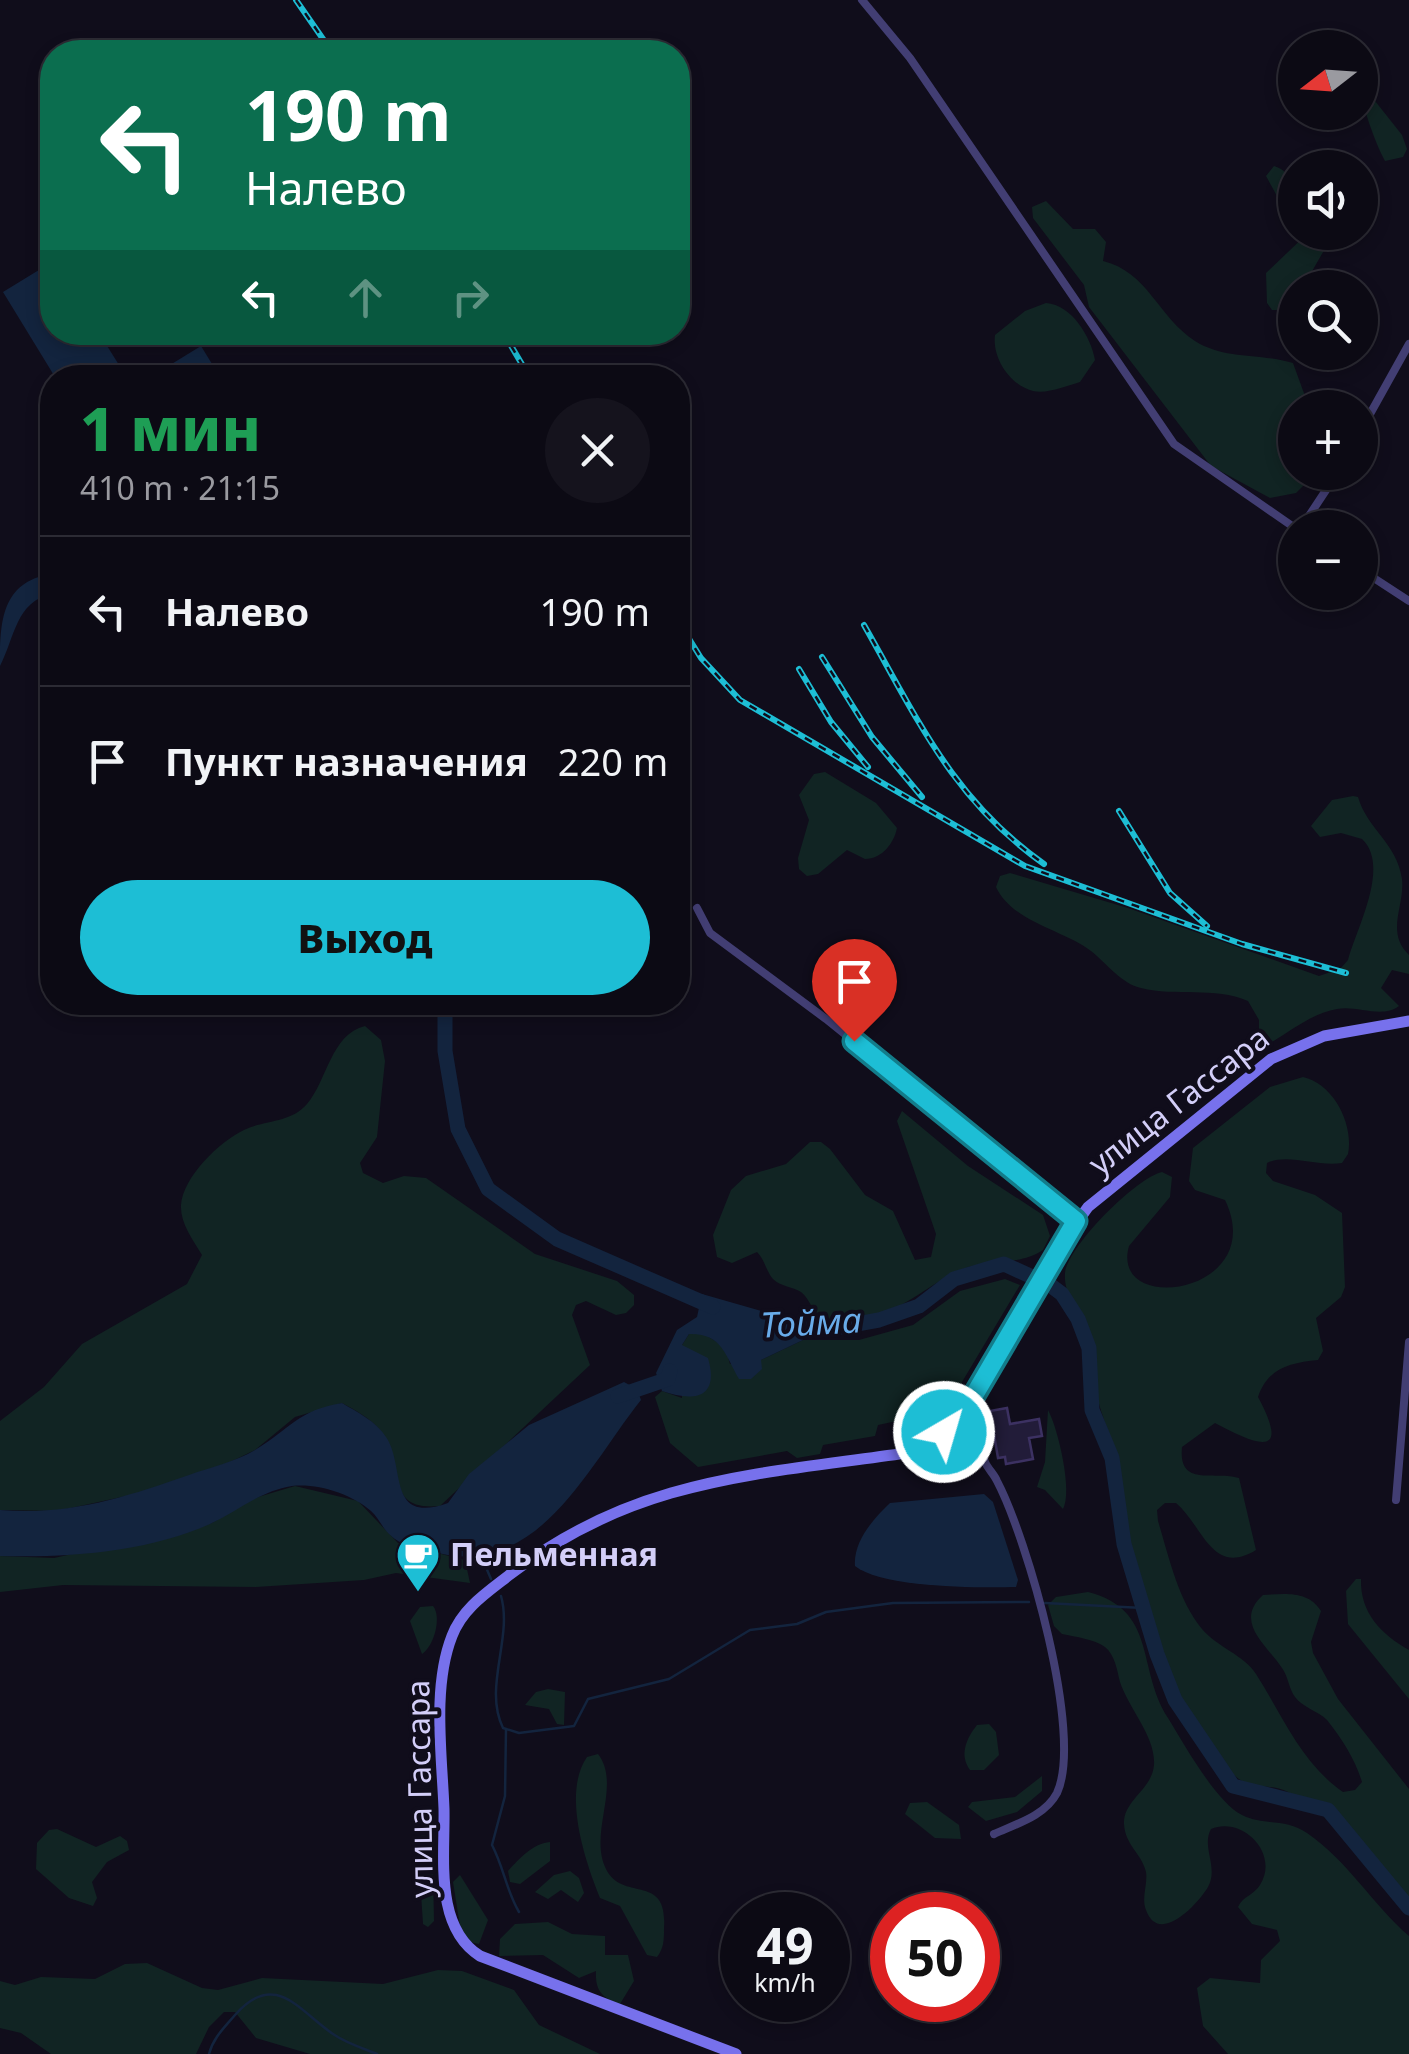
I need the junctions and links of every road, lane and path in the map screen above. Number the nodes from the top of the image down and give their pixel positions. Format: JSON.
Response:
{"nodes":[{"id":1,"x":862,"y":0,"type":"edge"},
{"id":2,"x":1409,"y":344,"type":"edge"},
{"id":3,"x":1378,"y":400,"type":"edge"},
{"id":4,"x":1278,"y":514,"type":"edge"},
{"id":5,"x":1378,"y":580,"type":"edge"},
{"id":6,"x":1409,"y":600,"type":"edge"},
{"id":7,"x":697,"y":908,"type":"dead end"},
{"id":8,"x":1409,"y":1020,"type":"edge"},
{"id":9,"x":1076,"y":1221,"type":"junction"},
{"id":10,"x":1409,"y":1342,"type":"edge"},
{"id":11,"x":975,"y":1394,"type":"junction"},
{"id":12,"x":934,"y":1440,"type":"junction"},
{"id":13,"x":984,"y":1460,"type":"junction"},
{"id":14,"x":1396,"y":1500,"type":"dead end"},
{"id":15,"x":994,"y":1834,"type":"dead end"},
{"id":16,"x":736,"y":2054,"type":"edge"}],
"edges":[{"from":1,"to":4,"type":"street"},
{"from":2,"to":3,"type":"street"},
{"from":5,"to":6,"type":"street"},
{"from":7,"to":9,"type":"street"},
{"from":8,"to":9,"type":"main road","name":"улица Гассара"},
{"from":9,"to":11,"type":"main road","name":"улица Гассара"},
{"from":10,"to":14,"type":"street"},
{"from":11,"to":12,"type":"main road","name":"улица Гассара"},
{"from":11,"to":13,"type":"street"},
{"from":12,"to":13,"type":"street"},
{"from":12,"to":16,"type":"main road","name":"улица Гассара"},
{"from":13,"to":15,"type":"street"}]}
